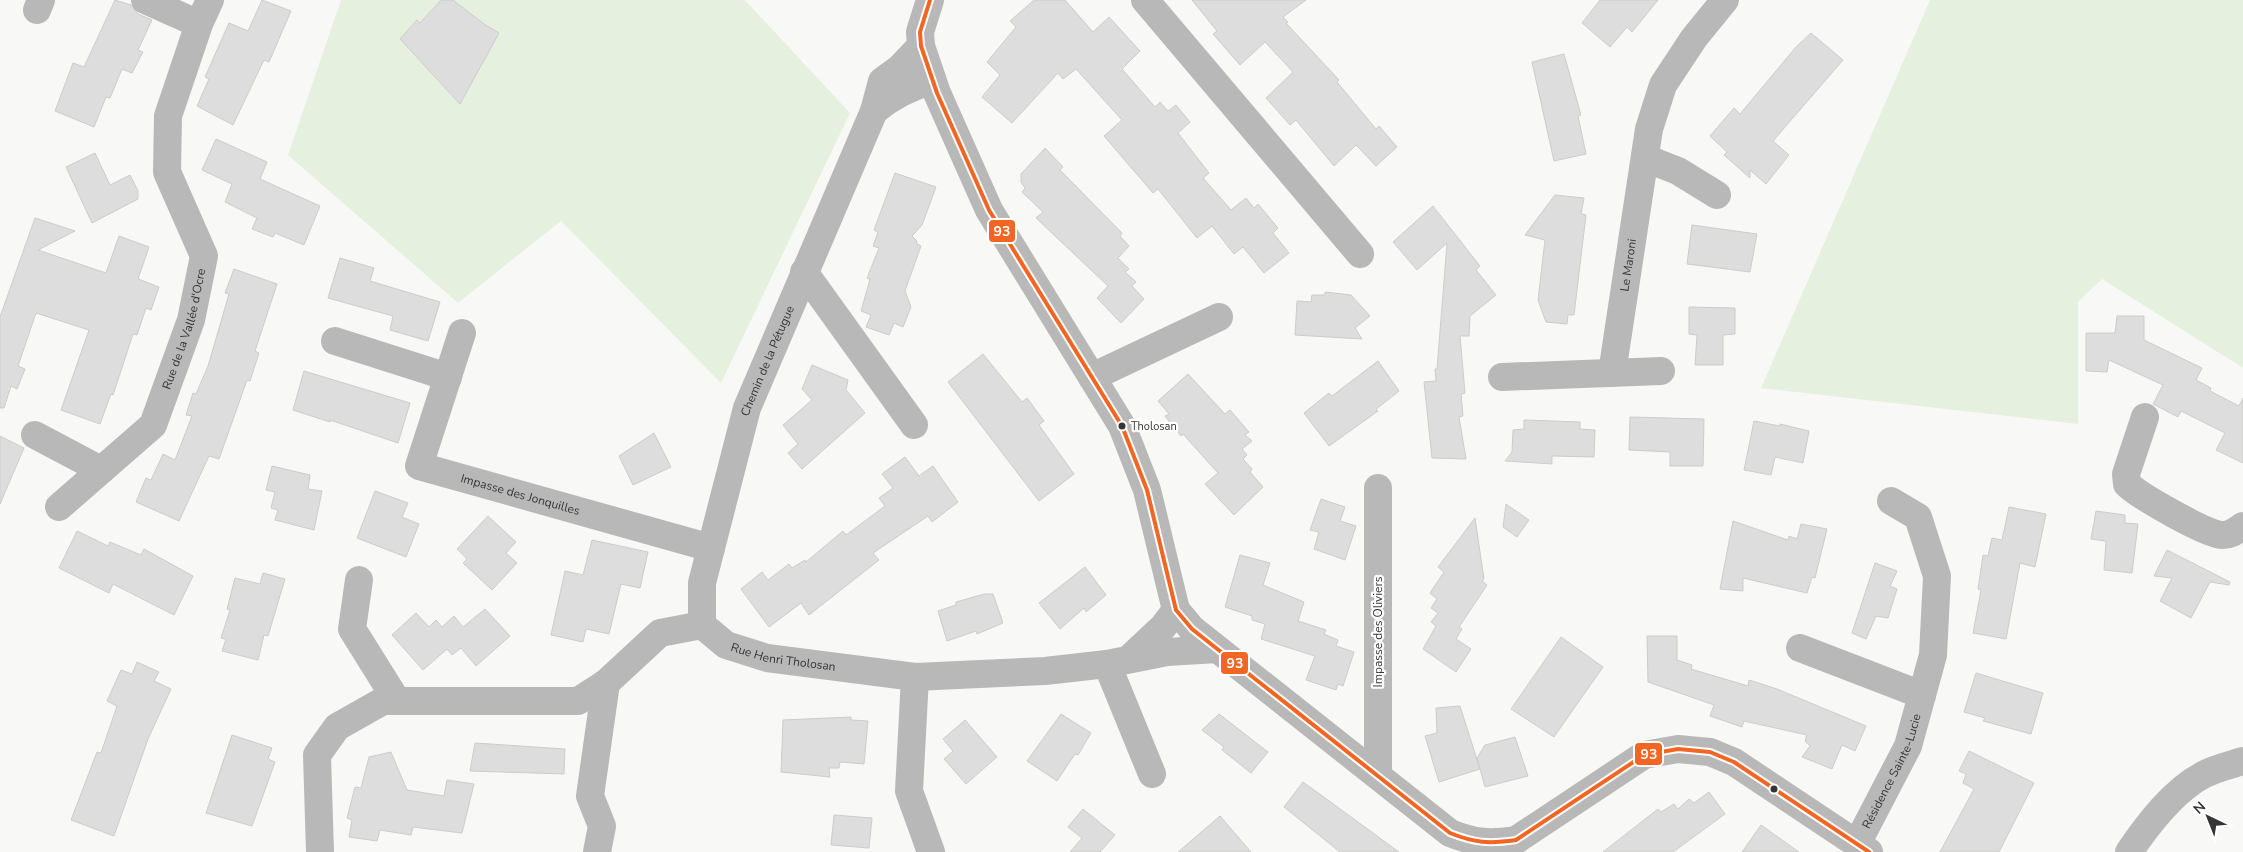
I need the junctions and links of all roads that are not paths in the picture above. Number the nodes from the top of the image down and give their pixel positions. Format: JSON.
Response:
{"nodes":[{"id":1,"x":146,"y":0,"type":"edge"},
{"id":2,"x":210,"y":0,"type":"edge"},
{"id":3,"x":930,"y":0,"type":"edge"},
{"id":4,"x":1145,"y":0,"type":"edge"},
{"id":5,"x":1725,"y":0,"type":"edge"},
{"id":6,"x":199,"y":24,"type":"junction"},
{"id":7,"x":921,"y":46,"type":"junction"},
{"id":8,"x":932,"y":81,"type":"junction"},
{"id":9,"x":874,"y":110,"type":"junction"},
{"id":10,"x":1645,"y":158,"type":"junction"},
{"id":11,"x":1717,"y":195,"type":"dead end"},
{"id":12,"x":1360,"y":254,"type":"dead end"},
{"id":13,"x":804,"y":272,"type":"junction"},
{"id":14,"x":1219,"y":317,"type":"dead end"},
{"id":15,"x":462,"y":333,"type":"dead end"},
{"id":16,"x":335,"y":341,"type":"dead end"},
{"id":17,"x":1661,"y":371,"type":"dead end"},
{"id":18,"x":1612,"y":373,"type":"junction"},
{"id":19,"x":448,"y":377,"type":"junction"},
{"id":20,"x":1092,"y":377,"type":"junction"},
{"id":21,"x":1502,"y":377,"type":"dead end"},
{"id":22,"x":2145,"y":417,"type":"dead end"},
{"id":23,"x":914,"y":424,"type":"dead end"},
{"id":24,"x":35,"y":435,"type":"dead end"},
{"id":25,"x":101,"y":470,"type":"junction"},
{"id":26,"x":1378,"y":488,"type":"dead end"},
{"id":27,"x":1891,"y":501,"type":"dead end"},
{"id":28,"x":59,"y":508,"type":"dead end"},
{"id":29,"x":2243,"y":526,"type":"edge"},
{"id":30,"x":711,"y":548,"type":"junction"},
{"id":31,"x":359,"y":580,"type":"dead end"},
{"id":32,"x":1180,"y":616,"type":"junction"},
{"id":33,"x":702,"y":625,"type":"junction"},
{"id":34,"x":1800,"y":648,"type":"dead end"},
{"id":35,"x":1217,"y":649,"type":"junction"},
{"id":36,"x":1167,"y":652,"type":"junction"},
{"id":37,"x":1118,"y":661,"type":"junction"},
{"id":38,"x":915,"y":677,"type":"junction"},
{"id":39,"x":606,"y":683,"type":"junction"},
{"id":40,"x":1922,"y":695,"type":"junction"},
{"id":41,"x":398,"y":701,"type":"junction"},
{"id":42,"x":2243,"y":760,"type":"edge"},
{"id":43,"x":1152,"y":774,"type":"dead end"},
{"id":44,"x":1378,"y":776,"type":"junction"},
{"id":45,"x":1500,"y":847,"type":"edge"},
{"id":46,"x":1863,"y":848,"type":"edge"},
{"id":47,"x":320,"y":852,"type":"edge"},
{"id":48,"x":597,"y":852,"type":"edge"},
{"id":49,"x":931,"y":852,"type":"edge"},
{"id":50,"x":2129,"y":852,"type":"edge"}],
"edges":[{"from":1,"to":6,"type":"street"},
{"from":2,"to":6,"type":"street","name":"Rue de la Vallée d'Ocre"},
{"from":3,"to":7,"type":"street"},
{"from":4,"to":12,"type":"street"},
{"from":5,"to":10,"type":"street","name":"Le Maroni"},
{"from":6,"to":25,"type":"street","name":"Rue de la Vallée d'Ocre"},
{"from":7,"to":8,"type":"street"},
{"from":7,"to":9,"type":"street","name":"Chemin de la Pétugue"},
{"from":8,"to":9,"type":"street"},
{"from":8,"to":20,"type":"street"},
{"from":9,"to":13,"type":"street","name":"Chemin de la Pétugue"},
{"from":10,"to":11,"type":"street"},
{"from":10,"to":18,"type":"street","name":"Le Maroni"},
{"from":13,"to":23,"type":"street"},
{"from":13,"to":30,"type":"street","name":"Chemin de la Pétugue"},
{"from":14,"to":20,"type":"street"},
{"from":15,"to":19,"type":"street","name":"Impasse des Jonquilles"},
{"from":16,"to":19,"type":"street"},
{"from":17,"to":18,"type":"street"},
{"from":18,"to":21,"type":"street"},
{"from":19,"to":30,"type":"street","name":"Impasse des Jonquilles"},
{"from":20,"to":32,"type":"street"},
{"from":22,"to":29,"type":"street"},
{"from":24,"to":25,"type":"street"},
{"from":25,"to":28,"type":"street","name":"Rue de la Vallée d'Ocre"},
{"from":26,"to":44,"type":"street","name":"Impasse des Oliviers"},
{"from":27,"to":40,"type":"street","name":"Résidence Sainte-Lucie"},
{"from":30,"to":33,"type":"street","name":"Chemin de la Pétugue"},
{"from":31,"to":41,"type":"street"},
{"from":32,"to":35,"type":"street"},
{"from":32,"to":36,"type":"street"},
{"from":32,"to":37,"type":"street"},
{"from":33,"to":38,"type":"street","name":"Rue Henri Tholosan"},
{"from":33,"to":39,"type":"street"},
{"from":34,"to":40,"type":"street","name":"Résidence Sainte-Lucie"},
{"from":35,"to":36,"type":"street","name":"Rue Henri Tholosan"},
{"from":35,"to":44,"type":"street"},
{"from":36,"to":37,"type":"street","name":"Rue Henri Tholosan"},
{"from":37,"to":38,"type":"street","name":"Rue Henri Tholosan"},
{"from":37,"to":43,"type":"street"},
{"from":38,"to":49,"type":"street"},
{"from":39,"to":41,"type":"street"},
{"from":39,"to":48,"type":"street"},
{"from":40,"to":46,"type":"street","name":"Résidence Sainte-Lucie"},
{"from":41,"to":47,"type":"street"},
{"from":42,"to":50,"type":"street"},
{"from":44,"to":45,"type":"street"},
{"from":45,"to":46,"type":"street"}]}
